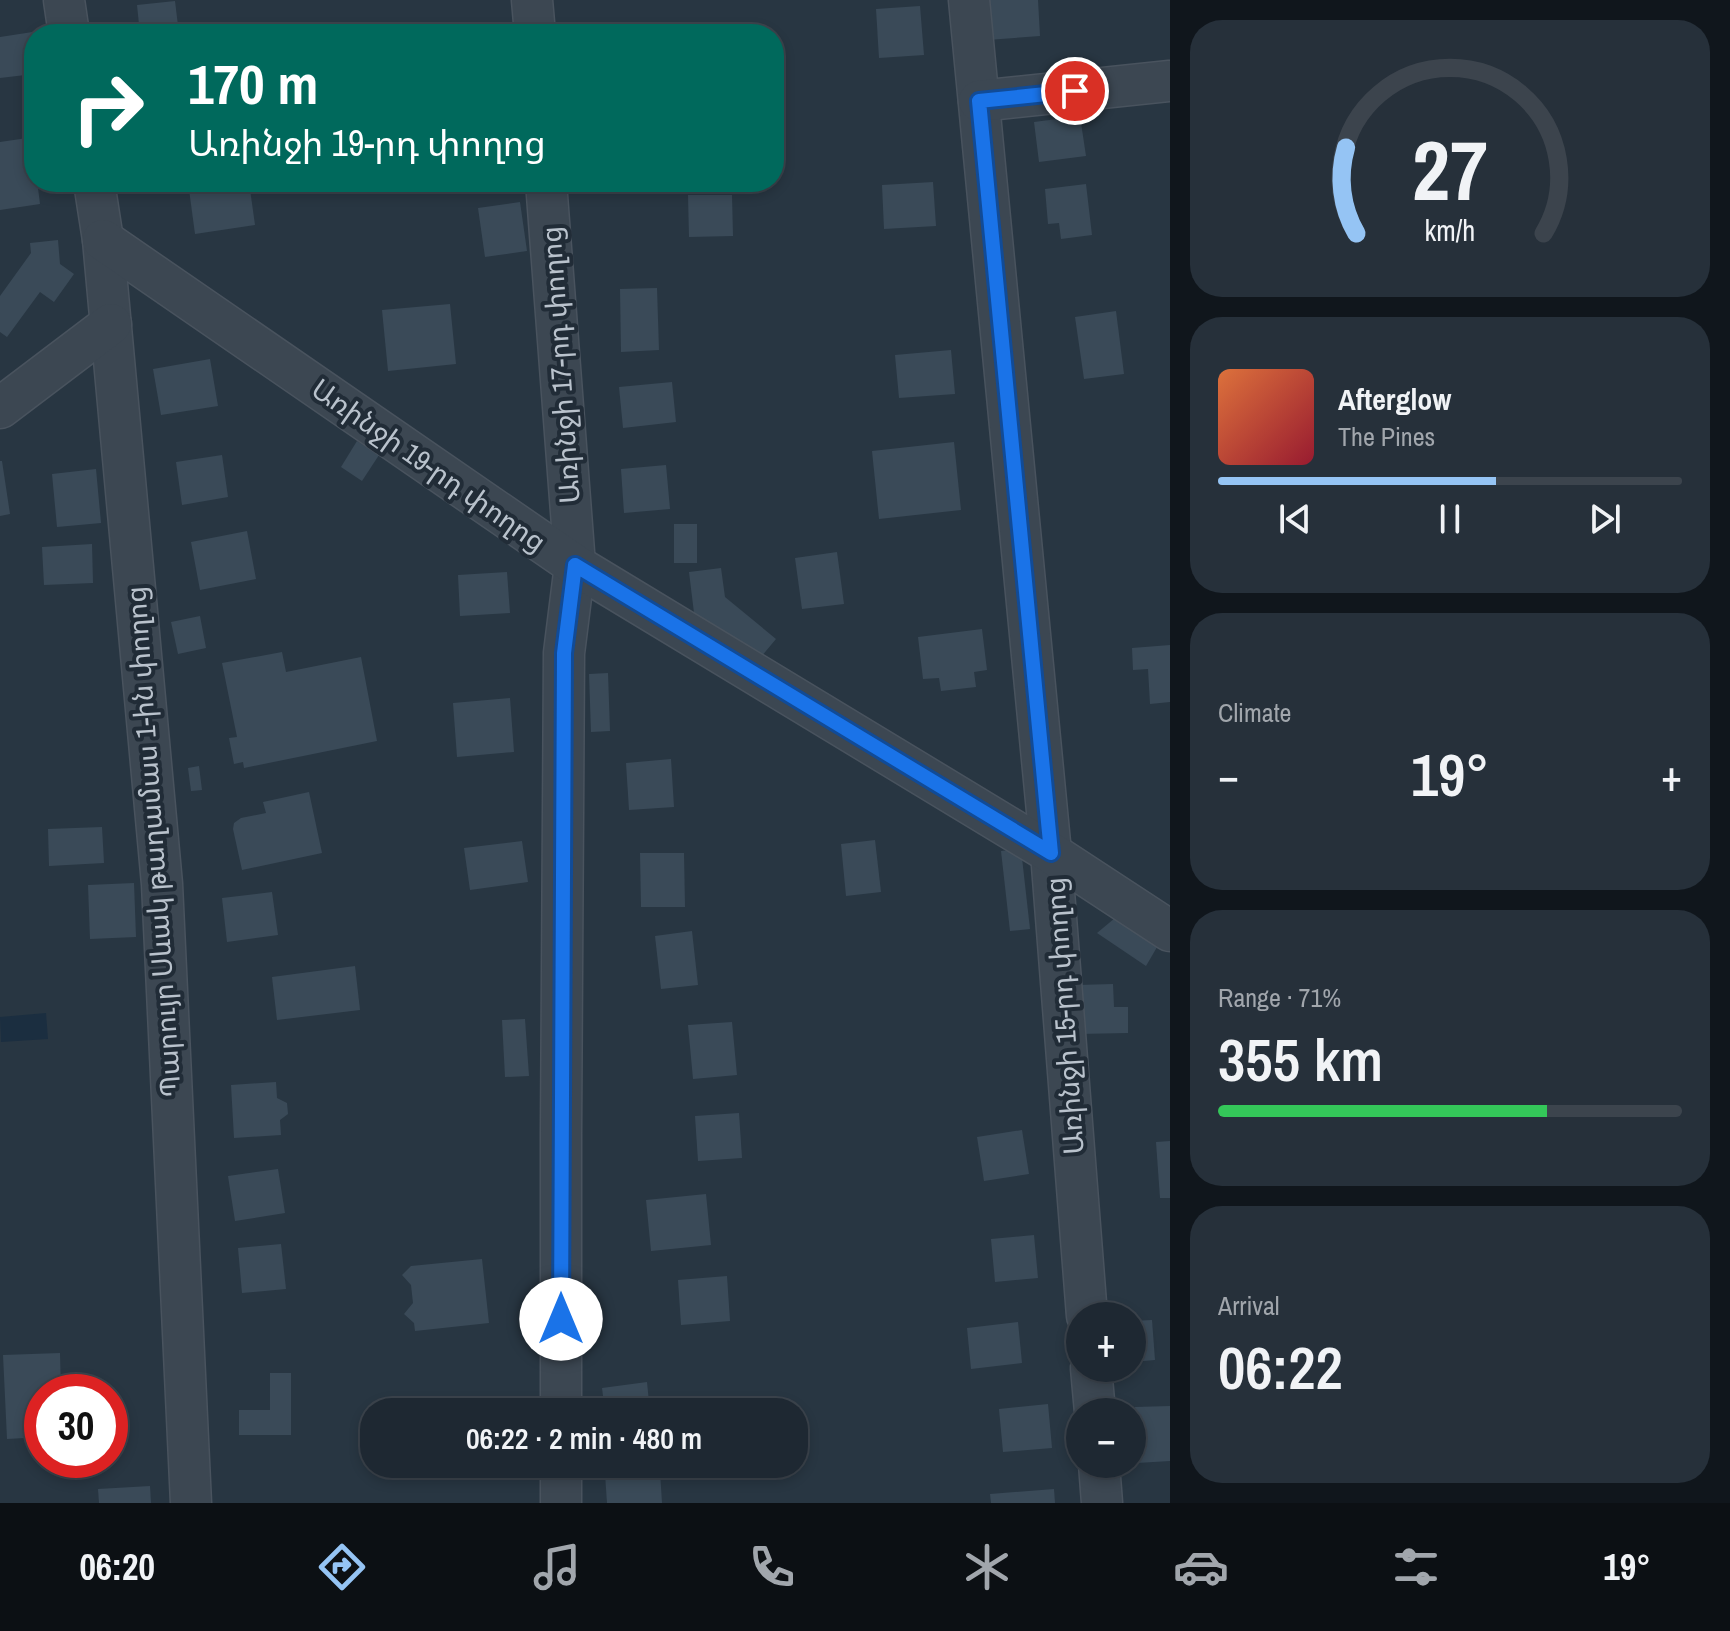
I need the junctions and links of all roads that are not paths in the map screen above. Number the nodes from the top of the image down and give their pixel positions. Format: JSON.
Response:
{"nodes":[{"id":1,"x":64,"y":0,"type":"edge"},
{"id":2,"x":532,"y":0,"type":"edge"},
{"id":3,"x":969,"y":0,"type":"edge"},
{"id":4,"x":68,"y":24,"type":"edge"},
{"id":5,"x":534,"y":24,"type":"edge"},
{"id":6,"x":1170,"y":81,"type":"edge"},
{"id":7,"x":979,"y":101,"type":"junction"},
{"id":8,"x":96,"y":192,"type":"edge"},
{"id":9,"x":547,"y":192,"type":"edge"},
{"id":10,"x":103,"y":240,"type":"junction"},
{"id":11,"x":111,"y":324,"type":"junction"},
{"id":12,"x":0,"y":408,"type":"edge"},
{"id":13,"x":575,"y":565,"type":"junction"},
{"id":14,"x":1051,"y":853,"type":"junction"},
{"id":15,"x":1170,"y":931,"type":"edge"},
{"id":16,"x":1086,"y":1302,"type":"edge"},
{"id":17,"x":561,"y":1398,"type":"edge"},
{"id":18,"x":561,"y":1478,"type":"edge"},
{"id":19,"x":1100,"y":1478,"type":"edge"},
{"id":20,"x":191,"y":1503,"type":"edge"},
{"id":21,"x":561,"y":1503,"type":"edge"},
{"id":22,"x":1102,"y":1503,"type":"edge"}],
"edges":[{"from":1,"to":4,"type":"street"},
{"from":2,"to":5,"type":"street"},
{"from":3,"to":7,"type":"street","name":"Առինջի 15-րդ փողոց"},
{"from":6,"to":7,"type":"street"},
{"from":7,"to":14,"type":"street","name":"Առինջի 15-րդ փողոց"},
{"from":8,"to":10,"type":"street","name":"Պարույր Սևակ թաղամաս 1-ին փողոց"},
{"from":9,"to":13,"type":"street","name":"Առինջի 17-րդ փողոց"},
{"from":10,"to":11,"type":"street","name":"Պարույր Սևակ թաղամաս 1-ին փողոց"},
{"from":10,"to":13,"type":"street","name":"Առինջի 19-րդ փողոց"},
{"from":11,"to":12,"type":"street"},
{"from":11,"to":20,"type":"street","name":"Պարույր Սևակ թաղամաս 1-ին փողոց"},
{"from":13,"to":14,"type":"street","name":"Առինջի 19-րդ փողոց"},
{"from":13,"to":17,"type":"street","name":"Առինջի 17-րդ փողոց"},
{"from":14,"to":15,"type":"street","name":"Առինջի 19-րդ փողոց"},
{"from":14,"to":16,"type":"street","name":"Առինջի 15-րդ փողոց"},
{"from":18,"to":21,"type":"street"},
{"from":19,"to":22,"type":"street"}]}
